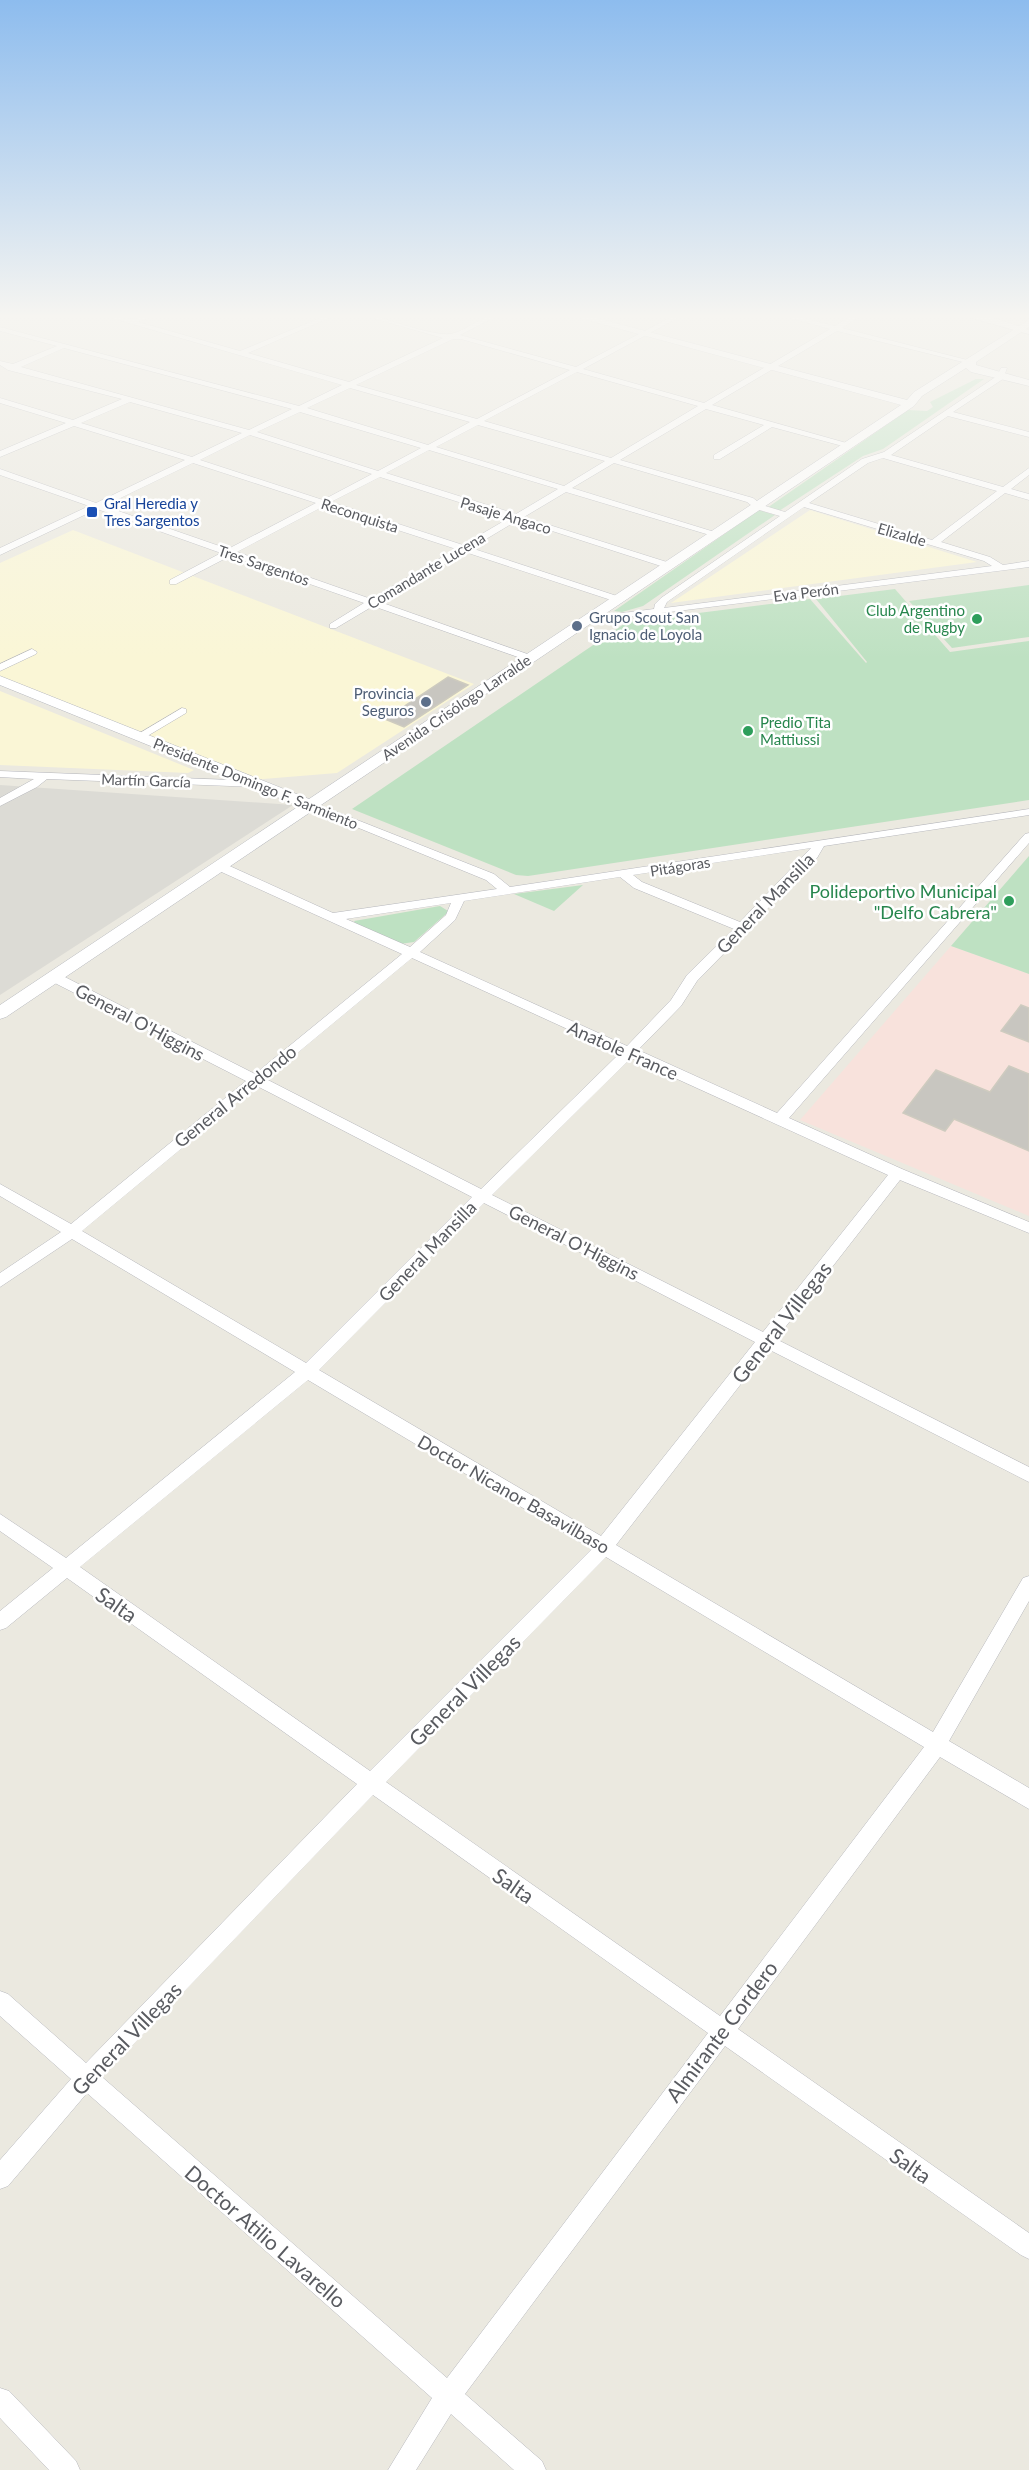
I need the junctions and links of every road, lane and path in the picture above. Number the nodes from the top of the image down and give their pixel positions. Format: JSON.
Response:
{"nodes":[{"id":1,"x":59,"y":429,"type":"edge"},
{"id":2,"x":94,"y":429,"type":"edge"},
{"id":3,"x":238,"y":429,"type":"edge"},
{"id":4,"x":259,"y":429,"type":"edge"},
{"id":5,"x":369,"y":429,"type":"edge"},
{"id":6,"x":462,"y":429,"type":"edge"},
{"id":7,"x":507,"y":429,"type":"edge"},
{"id":8,"x":665,"y":429,"type":"edge"},
{"id":9,"x":763,"y":429,"type":"edge"},
{"id":10,"x":786,"y":429,"type":"edge"},
{"id":11,"x":873,"y":429,"type":"edge"},
{"id":12,"x":921,"y":429,"type":"edge"},
{"id":13,"x":1007,"y":429,"type":"edge"},
{"id":14,"x":251,"y":433,"type":"junction"},
{"id":15,"x":1029,"y":435,"type":"edge"},
{"id":16,"x":848,"y":446,"type":"junction"},
{"id":17,"x":429,"y":447,"type":"junction"},
{"id":18,"x":0,"y":454,"type":"edge"},
{"id":19,"x":882,"y":455,"type":"junction"},
{"id":20,"x":717,"y":457,"type":"dead end"},
{"id":21,"x":193,"y":460,"type":"junction"},
{"id":22,"x":614,"y":460,"type":"junction"},
{"id":23,"x":1029,"y":471,"type":"edge"},
{"id":24,"x":0,"y":472,"type":"edge"},
{"id":25,"x":377,"y":474,"type":"junction"},
{"id":26,"x":566,"y":488,"type":"junction"},
{"id":27,"x":1004,"y":490,"type":"junction"},
{"id":28,"x":1029,"y":498,"type":"edge"},
{"id":29,"x":322,"y":502,"type":"junction"},
{"id":30,"x":802,"y":504,"type":"junction"},
{"id":31,"x":758,"y":505,"type":"junction"},
{"id":32,"x":98,"y":506,"type":"junction"},
{"id":33,"x":786,"y":515,"type":"junction"},
{"id":34,"x":515,"y":518,"type":"junction"},
{"id":35,"x":716,"y":534,"type":"junction"},
{"id":36,"x":934,"y":543,"type":"junction"},
{"id":37,"x":462,"y":549,"type":"junction"},
{"id":38,"x":0,"y":552,"type":"edge"},
{"id":39,"x":228,"y":552,"type":"junction"},
{"id":40,"x":1029,"y":564,"type":"edge"},
{"id":41,"x":667,"y":565,"type":"junction"},
{"id":42,"x":1000,"y":567,"type":"junction"},
{"id":43,"x":173,"y":582,"type":"dead end"},
{"id":44,"x":617,"y":599,"type":"junction"},
{"id":45,"x":371,"y":602,"type":"junction"},
{"id":46,"x":659,"y":611,"type":"junction"},
{"id":47,"x":584,"y":621,"type":"junction"},
{"id":48,"x":333,"y":626,"type":"dead end"},
{"id":49,"x":32,"y":652,"type":"dead end"},
{"id":50,"x":529,"y":658,"type":"junction"},
{"id":51,"x":0,"y":668,"type":"edge"},
{"id":52,"x":0,"y":680,"type":"edge"},
{"id":53,"x":182,"y":711,"type":"dead end"},
{"id":54,"x":140,"y":736,"type":"junction"},
{"id":55,"x":0,"y":774,"type":"edge"},
{"id":56,"x":44,"y":776,"type":"junction"},
{"id":57,"x":259,"y":784,"type":"junction"},
{"id":58,"x":328,"y":792,"type":"junction"},
{"id":59,"x":0,"y":803,"type":"edge"},
{"id":60,"x":313,"y":806,"type":"junction"},
{"id":61,"x":1029,"y":812,"type":"edge"},
{"id":62,"x":1029,"y":836,"type":"edge"},
{"id":63,"x":819,"y":844,"type":"junction"},
{"id":64,"x":219,"y":866,"type":"junction"},
{"id":65,"x":625,"y":875,"type":"junction"},
{"id":66,"x":509,"y":892,"type":"junction"},
{"id":67,"x":459,"y":899,"type":"junction"},
{"id":68,"x":331,"y":917,"type":"junction"},
{"id":69,"x":743,"y":928,"type":"junction"},
{"id":70,"x":411,"y":953,"type":"junction"},
{"id":71,"x":54,"y":977,"type":"junction"},
{"id":72,"x":0,"y":1013,"type":"edge"},
{"id":73,"x":628,"y":1053,"type":"junction"},
{"id":74,"x":254,"y":1081,"type":"junction"},
{"id":75,"x":780,"y":1119,"type":"junction"},
{"id":76,"x":897,"y":1173,"type":"junction"},
{"id":77,"x":0,"y":1189,"type":"edge"},
{"id":78,"x":482,"y":1196,"type":"junction"},
{"id":79,"x":1029,"y":1228,"type":"edge"},
{"id":80,"x":72,"y":1230,"type":"junction"},
{"id":81,"x":0,"y":1281,"type":"edge"},
{"id":82,"x":768,"y":1341,"type":"junction"},
{"id":83,"x":307,"y":1373,"type":"junction"},
{"id":84,"x":1029,"y":1475,"type":"edge"},
{"id":85,"x":0,"y":1521,"type":"edge"},
{"id":86,"x":604,"y":1547,"type":"junction"},
{"id":87,"x":67,"y":1568,"type":"junction"},
{"id":88,"x":1029,"y":1584,"type":"edge"},
{"id":89,"x":0,"y":1622,"type":"edge"},
{"id":90,"x":937,"y":1744,"type":"junction"},
{"id":91,"x":370,"y":1784,"type":"junction"},
{"id":92,"x":1029,"y":1799,"type":"edge"},
{"id":93,"x":0,"y":2002,"type":"edge"},
{"id":94,"x":721,"y":2031,"type":"junction"},
{"id":95,"x":86,"y":2078,"type":"junction"},
{"id":96,"x":0,"y":2178,"type":"edge"},
{"id":97,"x":1029,"y":2247,"type":"edge"},
{"id":98,"x":448,"y":2396,"type":"junction"},
{"id":99,"x":0,"y":2400,"type":"edge"},
{"id":100,"x":67,"y":2470,"type":"edge"},
{"id":101,"x":401,"y":2470,"type":"edge"},
{"id":102,"x":533,"y":2470,"type":"edge"}],
"edges":[{"from":1,"to":18,"type":"street"},
{"from":2,"to":21,"type":"street","name":"Reconquista"},
{"from":3,"to":14,"type":"street","name":"Pasaje Angaco"},
{"from":4,"to":14,"type":"street"},
{"from":5,"to":17,"type":"street"},
{"from":6,"to":17,"type":"street"},
{"from":7,"to":22,"type":"street"},
{"from":8,"to":22,"type":"street","name":"Comandante Lucena"},
{"from":9,"to":20,"type":"street"},
{"from":10,"to":16,"type":"street"},
{"from":11,"to":16,"type":"main road","name":"Avenida Crisólogo Larralde"},
{"from":12,"to":19,"type":"street"},
{"from":13,"to":15,"type":"street"},
{"from":14,"to":21,"type":"street"},
{"from":14,"to":25,"type":"street","name":"Pasaje Angaco"},
{"from":16,"to":31,"type":"main road","name":"Avenida Crisólogo Larralde"},
{"from":17,"to":25,"type":"street"},
{"from":17,"to":26,"type":"street"},
{"from":19,"to":27,"type":"street"},
{"from":19,"to":30,"type":"street"},
{"from":21,"to":29,"type":"street","name":"Reconquista"},
{"from":21,"to":32,"type":"street"},
{"from":22,"to":26,"type":"street","name":"Comandante Lucena"},
{"from":22,"to":31,"type":"street"},
{"from":23,"to":27,"type":"street"},
{"from":24,"to":32,"type":"street","name":"Tres Sargentos"},
{"from":25,"to":29,"type":"street"},
{"from":25,"to":34,"type":"street","name":"Pasaje Angaco"},
{"from":26,"to":34,"type":"street","name":"Comandante Lucena"},
{"from":26,"to":35,"type":"street"},
{"from":27,"to":28,"type":"street"},
{"from":27,"to":36,"type":"street"},
{"from":29,"to":37,"type":"street","name":"Reconquista"},
{"from":29,"to":39,"type":"street"},
{"from":30,"to":33,"type":"street"},
{"from":30,"to":36,"type":"street","name":"Elizalde"},
{"from":31,"to":33,"type":"street"},
{"from":31,"to":35,"type":"main road","name":"Avenida Crisólogo Larralde"},
{"from":32,"to":38,"type":"street"},
{"from":32,"to":39,"type":"street","name":"Tres Sargentos"},
{"from":33,"to":46,"type":"street"},
{"from":34,"to":37,"type":"street","name":"Comandante Lucena"},
{"from":34,"to":41,"type":"street","name":"Pasaje Angaco"},
{"from":35,"to":41,"type":"main road","name":"Avenida Crisólogo Larralde"},
{"from":36,"to":42,"type":"street","name":"Elizalde"},
{"from":37,"to":44,"type":"street","name":"Reconquista"},
{"from":37,"to":45,"type":"street","name":"Comandante Lucena"},
{"from":39,"to":43,"type":"street"},
{"from":39,"to":45,"type":"street","name":"Tres Sargentos"},
{"from":40,"to":42,"type":"street","name":"Eva Perón"},
{"from":41,"to":44,"type":"main road","name":"Avenida Crisólogo Larralde"},
{"from":42,"to":46,"type":"street","name":"Eva Perón"},
{"from":44,"to":47,"type":"main road","name":"Avenida Crisólogo Larralde"},
{"from":45,"to":48,"type":"street","name":"Comandante Lucena"},
{"from":45,"to":50,"type":"street","name":"Tres Sargentos"},
{"from":46,"to":47,"type":"street","name":"Eva Perón"},
{"from":47,"to":50,"type":"main road","name":"Avenida Crisólogo Larralde"},
{"from":49,"to":51,"type":"street"},
{"from":50,"to":58,"type":"main road","name":"Avenida Crisólogo Larralde"},
{"from":52,"to":54,"type":"main road","name":"Presidente Domingo F. Sarmiento"},
{"from":53,"to":54,"type":"street"},
{"from":54,"to":57,"type":"main road","name":"Presidente Domingo F. Sarmiento"},
{"from":55,"to":56,"type":"street","name":"Martín García"},
{"from":56,"to":57,"type":"street","name":"Martín García"},
{"from":56,"to":59,"type":"street"},
{"from":57,"to":58,"type":"main road","name":"Martín García"},
{"from":57,"to":60,"type":"main road","name":"Presidente Domingo F. Sarmiento"},
{"from":58,"to":60,"type":"main road","name":"Avenida Crisólogo Larralde"},
{"from":60,"to":64,"type":"main road","name":"Avenida Crisólogo Larralde"},
{"from":60,"to":66,"type":"street","name":"Presidente Domingo F. Sarmiento"},
{"from":61,"to":63,"type":"street","name":"Pitágoras"},
{"from":62,"to":75,"type":"street"},
{"from":63,"to":65,"type":"street","name":"Pitágoras"},
{"from":63,"to":69,"type":"street","name":"General Mansilla"},
{"from":64,"to":68,"type":"street","name":"Anatole France"},
{"from":64,"to":71,"type":"main road"},
{"from":65,"to":66,"type":"street","name":"Pitágoras"},
{"from":65,"to":69,"type":"street"},
{"from":66,"to":67,"type":"street","name":"Pitágoras"},
{"from":67,"to":68,"type":"street","name":"Pitágoras"},
{"from":67,"to":70,"type":"street","name":"General Arredondo"},
{"from":68,"to":70,"type":"street","name":"Anatole France"},
{"from":69,"to":73,"type":"street","name":"General Mansilla"},
{"from":70,"to":73,"type":"street","name":"Anatole France"},
{"from":70,"to":74,"type":"street","name":"General Arredondo"},
{"from":71,"to":72,"type":"main road"},
{"from":71,"to":74,"type":"street","name":"General O'Higgins"},
{"from":73,"to":75,"type":"street","name":"Anatole France"},
{"from":73,"to":78,"type":"street","name":"General Mansilla"},
{"from":74,"to":78,"type":"street","name":"General O'Higgins"},
{"from":74,"to":80,"type":"street","name":"General Arredondo"},
{"from":75,"to":76,"type":"street","name":"Anatole France"},
{"from":76,"to":79,"type":"street","name":"Anatole France"},
{"from":76,"to":82,"type":"street","name":"General Villegas"},
{"from":77,"to":80,"type":"street","name":"Doctor Nicanor Basavilbaso"},
{"from":78,"to":82,"type":"street","name":"General O'Higgins"},
{"from":78,"to":83,"type":"street","name":"General Mansilla"},
{"from":80,"to":81,"type":"street","name":"General Arredondo"},
{"from":80,"to":83,"type":"street","name":"Doctor Nicanor Basavilbaso"},
{"from":82,"to":84,"type":"street","name":"General O'Higgins"},
{"from":82,"to":86,"type":"street","name":"General Villegas"},
{"from":83,"to":86,"type":"street","name":"Doctor Nicanor Basavilbaso"},
{"from":83,"to":87,"type":"street","name":"General Mansilla"},
{"from":85,"to":87,"type":"street","name":"Salta"},
{"from":86,"to":90,"type":"street","name":"Doctor Nicanor Basavilbaso"},
{"from":86,"to":91,"type":"street","name":"General Villegas"},
{"from":87,"to":89,"type":"street","name":"General Mansilla"},
{"from":87,"to":91,"type":"street","name":"Salta"},
{"from":88,"to":90,"type":"street","name":"Almirante Cordero"},
{"from":90,"to":92,"type":"street","name":"Doctor Nicanor Basavilbaso"},
{"from":90,"to":94,"type":"street","name":"Almirante Cordero"},
{"from":91,"to":94,"type":"street","name":"Salta"},
{"from":91,"to":95,"type":"street","name":"General Villegas"},
{"from":93,"to":95,"type":"street","name":"Doctor Atilio Lavarello"},
{"from":94,"to":97,"type":"street","name":"Salta"},
{"from":94,"to":98,"type":"street","name":"Almirante Cordero"},
{"from":95,"to":96,"type":"street","name":"General Villegas"},
{"from":95,"to":98,"type":"street","name":"Doctor Atilio Lavarello"},
{"from":98,"to":101,"type":"street","name":"Almirante Cordero"},
{"from":98,"to":102,"type":"street","name":"Doctor Atilio Lavarello"},
{"from":99,"to":100,"type":"street"}]}
